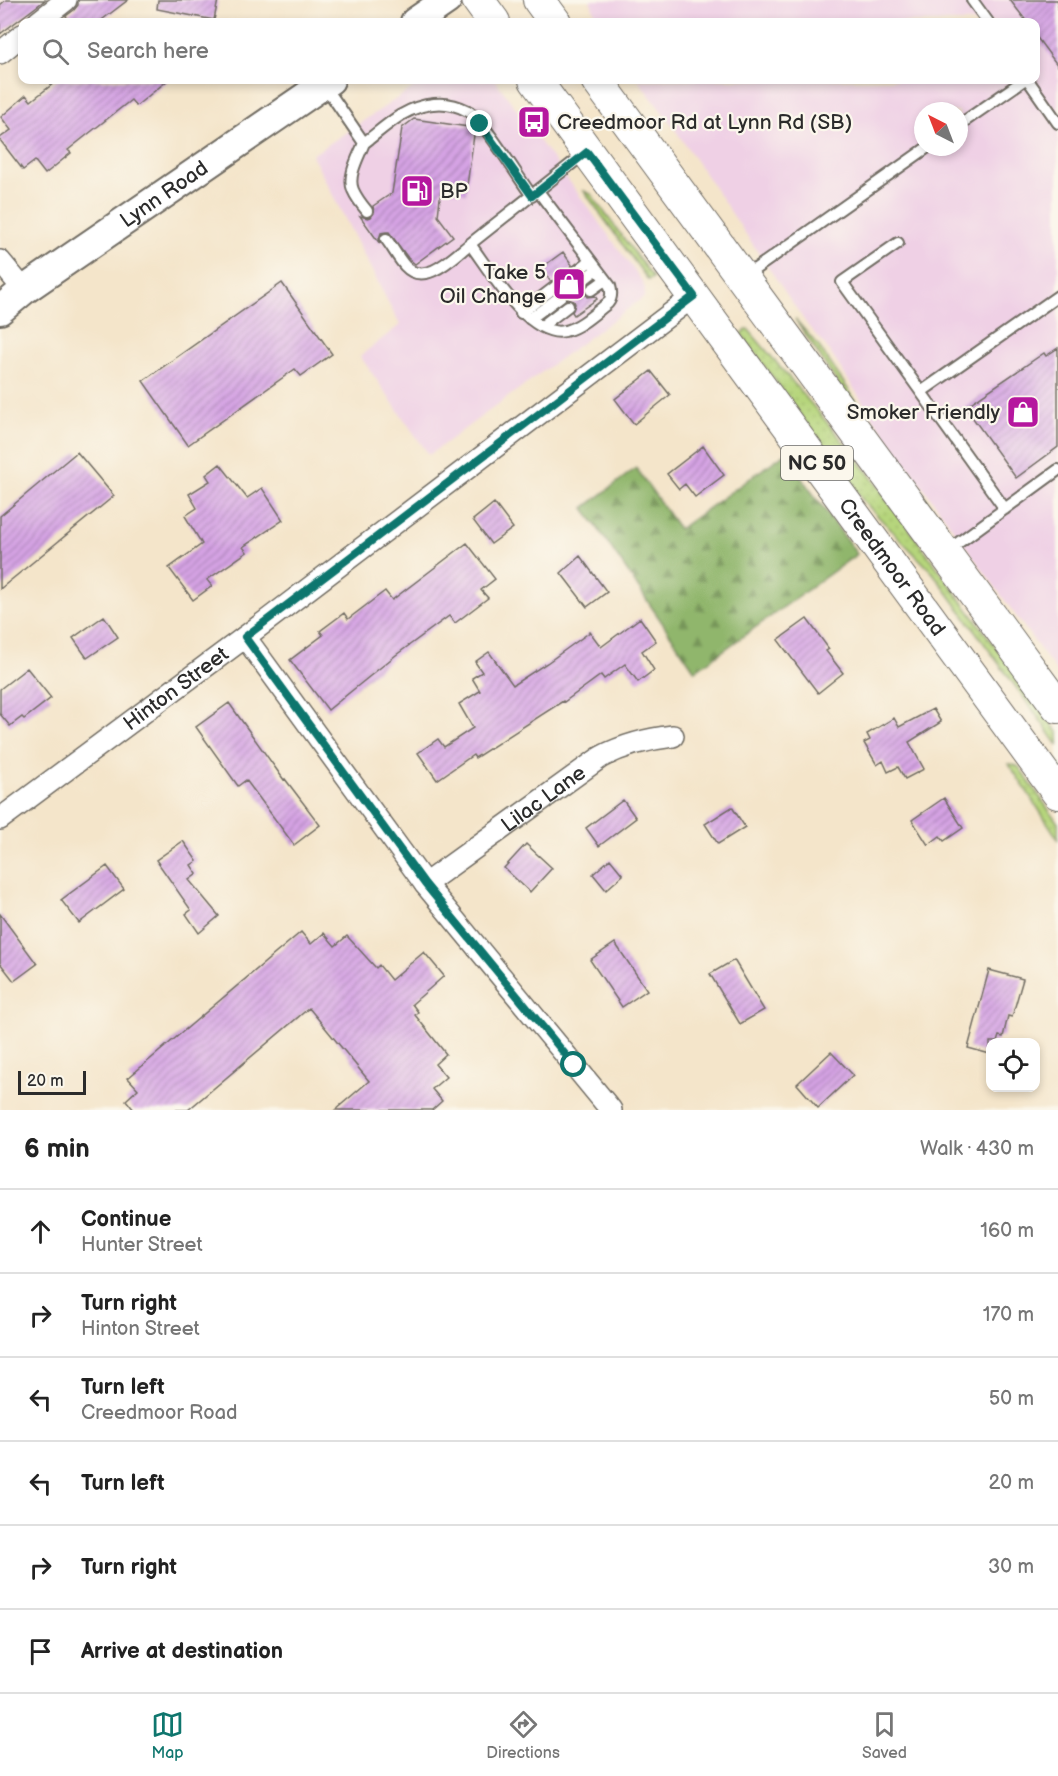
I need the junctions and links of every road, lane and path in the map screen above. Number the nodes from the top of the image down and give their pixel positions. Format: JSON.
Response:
{"nodes":[{"id":1,"x":66,"y":0,"type":"edge"},
{"id":2,"x":447,"y":0,"type":"edge"},
{"id":3,"x":478,"y":0,"type":"edge"},
{"id":4,"x":539,"y":0,"type":"edge"},
{"id":5,"x":972,"y":0,"type":"edge"},
{"id":6,"x":43,"y":18,"type":"edge"},
{"id":7,"x":421,"y":18,"type":"edge"},
{"id":8,"x":491,"y":18,"type":"edge"},
{"id":9,"x":552,"y":18,"type":"edge"},
{"id":10,"x":985,"y":18,"type":"edge"},
{"id":11,"x":18,"y":38,"type":"edge"},
{"id":12,"x":0,"y":53,"type":"edge"},
{"id":13,"x":323,"y":84,"type":"edge"},
{"id":14,"x":327,"y":84,"type":"edge"},
{"id":15,"x":538,"y":84,"type":"edge"},
{"id":16,"x":600,"y":84,"type":"edge"},
{"id":17,"x":1020,"y":84,"type":"edge"},
{"id":18,"x":1029,"y":84,"type":"edge"},
{"id":19,"x":968,"y":119,"type":"edge"},
{"id":20,"x":1058,"y":123,"type":"edge"},
{"id":21,"x":364,"y":143,"type":"junction"},
{"id":22,"x":587,"y":152,"type":"junction"},
{"id":23,"x":915,"y":156,"type":"edge"},
{"id":24,"x":535,"y":194,"type":"junction"},
{"id":25,"x":367,"y":211,"type":"dead end"},
{"id":26,"x":386,"y":239,"type":"dead end"},
{"id":27,"x":898,"y":243,"type":"dead end"},
{"id":28,"x":470,"y":244,"type":"junction"},
{"id":29,"x":0,"y":261,"type":"edge"},
{"id":30,"x":593,"y":265,"type":"junction"},
{"id":31,"x":580,"y":275,"type":"dead end"},
{"id":32,"x":742,"y":279,"type":"junction"},
{"id":33,"x":605,"y":280,"type":"junction"},
{"id":34,"x":24,"y":290,"type":"junction"},
{"id":35,"x":591,"y":290,"type":"dead end"},
{"id":36,"x":558,"y":292,"type":"dead end"},
{"id":37,"x":694,"y":296,"type":"junction"},
{"id":38,"x":1058,"y":296,"type":"edge"},
{"id":39,"x":568,"y":306,"type":"dead end"},
{"id":40,"x":0,"y":310,"type":"edge"},
{"id":41,"x":522,"y":313,"type":"junction"},
{"id":42,"x":542,"y":326,"type":"junction"},
{"id":43,"x":921,"y":392,"type":"junction"},
{"id":44,"x":1058,"y":470,"type":"edge"},
{"id":45,"x":1005,"y":509,"type":"junction"},
{"id":46,"x":944,"y":553,"type":"junction"},
{"id":47,"x":245,"y":637,"type":"junction"},
{"id":48,"x":1058,"y":707,"type":"edge"},
{"id":49,"x":672,"y":736,"type":"dead end"},
{"id":50,"x":1058,"y":793,"type":"edge"},
{"id":51,"x":0,"y":819,"type":"edge"},
{"id":52,"x":425,"y":884,"type":"junction"},
{"id":53,"x":611,"y":1110,"type":"edge"}],
"edges":[{"from":1,"to":6,"type":"street"},
{"from":2,"to":7,"type":"main road"},
{"from":3,"to":8,"type":"main road"},
{"from":4,"to":9,"type":"main road"},
{"from":5,"to":10,"type":"lane"},
{"from":11,"to":12,"type":"street"},
{"from":13,"to":34,"type":"main road","name":"Lynn Road"},
{"from":14,"to":21,"type":"lane"},
{"from":15,"to":22,"type":"main road","name":"Creedmoor Road","number":"NC 50"},
{"from":16,"to":32,"type":"main road","number":"NC 50"},
{"from":17,"to":19,"type":"lane"},
{"from":18,"to":20,"type":"lane"},
{"from":21,"to":24,"type":"lane"},
{"from":21,"to":25,"type":"lane"},
{"from":22,"to":24,"type":"lane"},
{"from":22,"to":37,"type":"main road","name":"Creedmoor Road","number":"NC 50"},
{"from":23,"to":32,"type":"lane"},
{"from":24,"to":28,"type":"lane"},
{"from":24,"to":30,"type":"lane"},
{"from":26,"to":28,"type":"lane"},
{"from":27,"to":43,"type":"lane"},
{"from":28,"to":41,"type":"lane"},
{"from":29,"to":34,"type":"street"},
{"from":30,"to":31,"type":"lane"},
{"from":30,"to":33,"type":"lane"},
{"from":32,"to":46,"type":"main road","number":"NC 50"},
{"from":33,"to":35,"type":"lane"},
{"from":33,"to":42,"type":"lane"},
{"from":34,"to":40,"type":"main road","name":"Lynn Road"},
{"from":36,"to":41,"type":"lane"},
{"from":37,"to":47,"type":"street","name":"Hinton Street"},
{"from":37,"to":50,"type":"main road","name":"Creedmoor Road","number":"NC 50"},
{"from":38,"to":43,"type":"lane"},
{"from":39,"to":42,"type":"lane"},
{"from":41,"to":42,"type":"lane"},
{"from":43,"to":45,"type":"lane"},
{"from":44,"to":45,"type":"lane"},
{"from":45,"to":46,"type":"lane"},
{"from":46,"to":48,"type":"main road","number":"NC 50"},
{"from":47,"to":51,"type":"street","name":"Hinton Street"},
{"from":47,"to":52,"type":"street"},
{"from":49,"to":52,"type":"street","name":"Lilac Lane"},
{"from":52,"to":53,"type":"street"}]}
